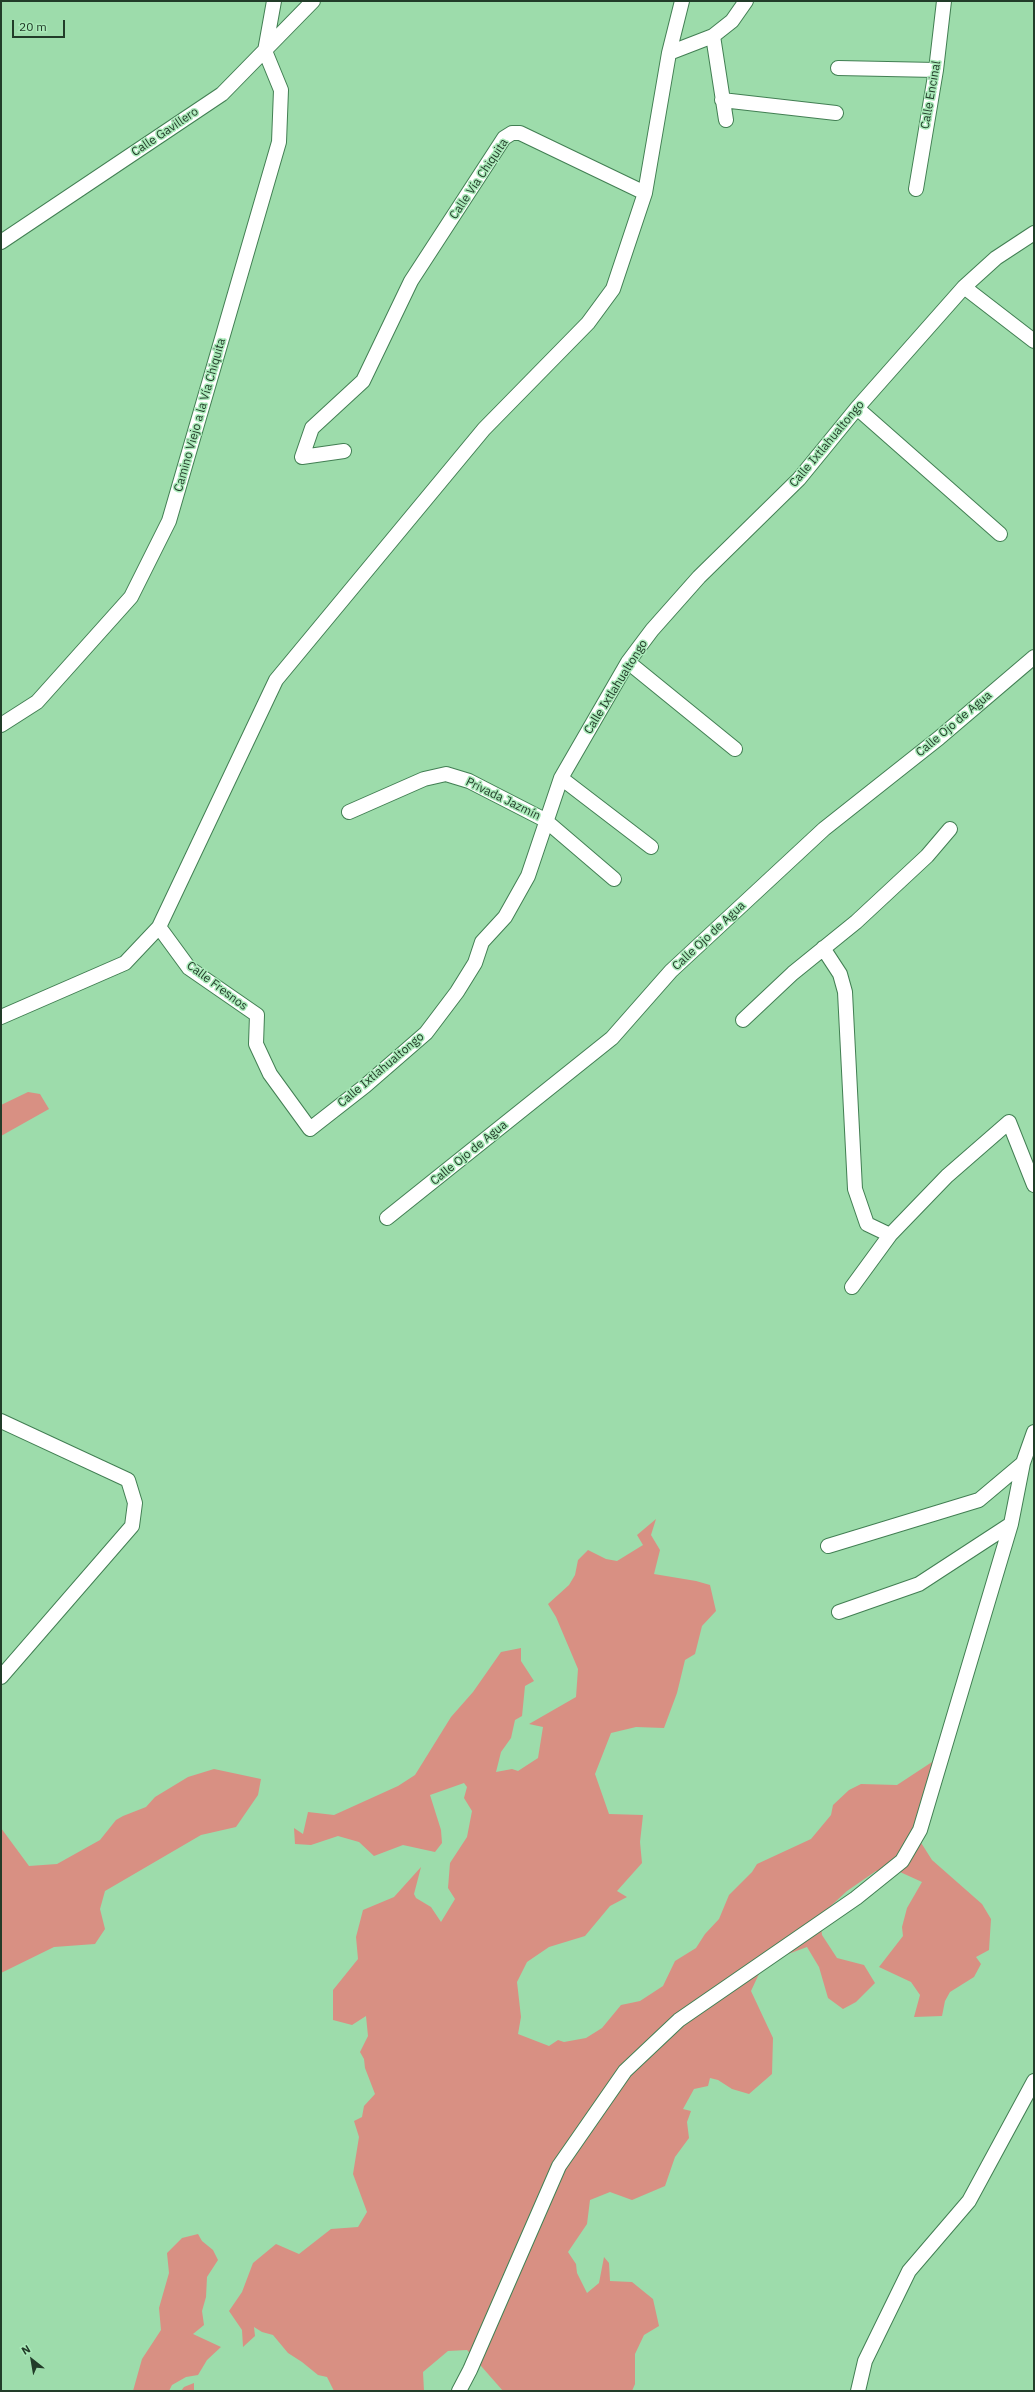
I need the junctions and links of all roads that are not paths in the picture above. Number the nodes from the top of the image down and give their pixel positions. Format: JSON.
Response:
{"nodes":[{"id":1,"x":274,"y":1,"type":"edge"},
{"id":2,"x":313,"y":1,"type":"edge"},
{"id":3,"x":682,"y":1,"type":"edge"},
{"id":4,"x":746,"y":1,"type":"edge"},
{"id":5,"x":944,"y":1,"type":"edge"},
{"id":6,"x":713,"y":36,"type":"junction"},
{"id":7,"x":265,"y":51,"type":"junction"},
{"id":8,"x":669,"y":52,"type":"junction"},
{"id":9,"x":838,"y":68,"type":"dead end"},
{"id":10,"x":936,"y":70,"type":"junction"},
{"id":11,"x":722,"y":100,"type":"junction"},
{"id":12,"x":836,"y":114,"type":"dead end"},
{"id":13,"x":726,"y":120,"type":"dead end"},
{"id":14,"x":916,"y":189,"type":"dead end"},
{"id":15,"x":645,"y":193,"type":"junction"},
{"id":16,"x":1034,"y":233,"type":"edge"},
{"id":17,"x":1,"y":242,"type":"edge"},
{"id":18,"x":964,"y":287,"type":"junction"},
{"id":19,"x":1034,"y":341,"type":"edge"},
{"id":20,"x":858,"y":408,"type":"junction"},
{"id":21,"x":344,"y":451,"type":"dead end"},
{"id":22,"x":1000,"y":534,"type":"dead end"},
{"id":23,"x":1034,"y":657,"type":"edge"},
{"id":24,"x":628,"y":662,"type":"junction"},
{"id":25,"x":1,"y":725,"type":"edge"},
{"id":26,"x":735,"y":749,"type":"dead end"},
{"id":27,"x":561,"y":778,"type":"junction"},
{"id":28,"x":349,"y":812,"type":"dead end"},
{"id":29,"x":545,"y":820,"type":"junction"},
{"id":30,"x":950,"y":829,"type":"dead end"},
{"id":31,"x":651,"y":847,"type":"dead end"},
{"id":32,"x":614,"y":880,"type":"dead end"},
{"id":33,"x":159,"y":927,"type":"junction"},
{"id":34,"x":823,"y":948,"type":"junction"},
{"id":35,"x":1,"y":1017,"type":"edge"},
{"id":36,"x":743,"y":1020,"type":"dead end"},
{"id":37,"x":310,"y":1129,"type":"joint"},
{"id":38,"x":1034,"y":1185,"type":"edge"},
{"id":39,"x":387,"y":1218,"type":"dead end"},
{"id":40,"x":890,"y":1235,"type":"junction"},
{"id":41,"x":852,"y":1287,"type":"dead end"},
{"id":42,"x":1,"y":1421,"type":"edge"},
{"id":43,"x":1034,"y":1432,"type":"edge"},
{"id":44,"x":1022,"y":1463,"type":"junction"},
{"id":45,"x":1011,"y":1524,"type":"junction"},
{"id":46,"x":828,"y":1546,"type":"dead end"},
{"id":47,"x":839,"y":1612,"type":"dead end"},
{"id":48,"x":1,"y":1677,"type":"edge"},
{"id":49,"x":1034,"y":2081,"type":"edge"},
{"id":50,"x":459,"y":2391,"type":"edge"},
{"id":51,"x":858,"y":2391,"type":"edge"}],
"edges":[{"from":1,"to":7,"type":"street"},
{"from":2,"to":7,"type":"street","name":"Calle Gavillero"},
{"from":3,"to":8,"type":"street"},
{"from":4,"to":6,"type":"street"},
{"from":5,"to":10,"type":"street","name":"Calle Encinal"},
{"from":6,"to":8,"type":"street"},
{"from":6,"to":11,"type":"street"},
{"from":7,"to":17,"type":"street","name":"Calle Gavillero"},
{"from":7,"to":25,"type":"street","name":"Camino Viejo a la Vía Chiquita"},
{"from":8,"to":15,"type":"street"},
{"from":9,"to":10,"type":"street"},
{"from":10,"to":14,"type":"street","name":"Calle Encinal"},
{"from":11,"to":12,"type":"street"},
{"from":11,"to":13,"type":"street"},
{"from":15,"to":21,"type":"street","name":"Calle Vía Chiquita"},
{"from":15,"to":33,"type":"street"},
{"from":16,"to":18,"type":"street","name":"Calle Ixtlahualtongo"},
{"from":18,"to":19,"type":"street"},
{"from":18,"to":20,"type":"street","name":"Calle Ixtlahualtongo"},
{"from":20,"to":22,"type":"street"},
{"from":20,"to":24,"type":"street","name":"Calle Ixtlahualtongo"},
{"from":23,"to":39,"type":"street","name":"Calle Ojo de Agua"},
{"from":24,"to":26,"type":"street"},
{"from":24,"to":27,"type":"street","name":"Calle Ixtlahualtongo"},
{"from":27,"to":29,"type":"street","name":"Calle Ixtlahualtongo"},
{"from":27,"to":31,"type":"street"},
{"from":28,"to":29,"type":"street","name":"Privada Jazmín"},
{"from":29,"to":32,"type":"street","name":"Privada Jazmín"},
{"from":29,"to":37,"type":"street","name":"Calle Ixtlahualtongo"},
{"from":30,"to":34,"type":"street"},
{"from":33,"to":35,"type":"street"},
{"from":33,"to":37,"type":"street","name":"Calle Fresnos"},
{"from":34,"to":36,"type":"street"},
{"from":34,"to":40,"type":"street"},
{"from":38,"to":40,"type":"street"},
{"from":40,"to":41,"type":"street"},
{"from":42,"to":48,"type":"street"},
{"from":43,"to":44,"type":"street"},
{"from":44,"to":45,"type":"street"},
{"from":44,"to":46,"type":"street"},
{"from":45,"to":47,"type":"street"},
{"from":45,"to":50,"type":"street"},
{"from":49,"to":51,"type":"street"}]}
